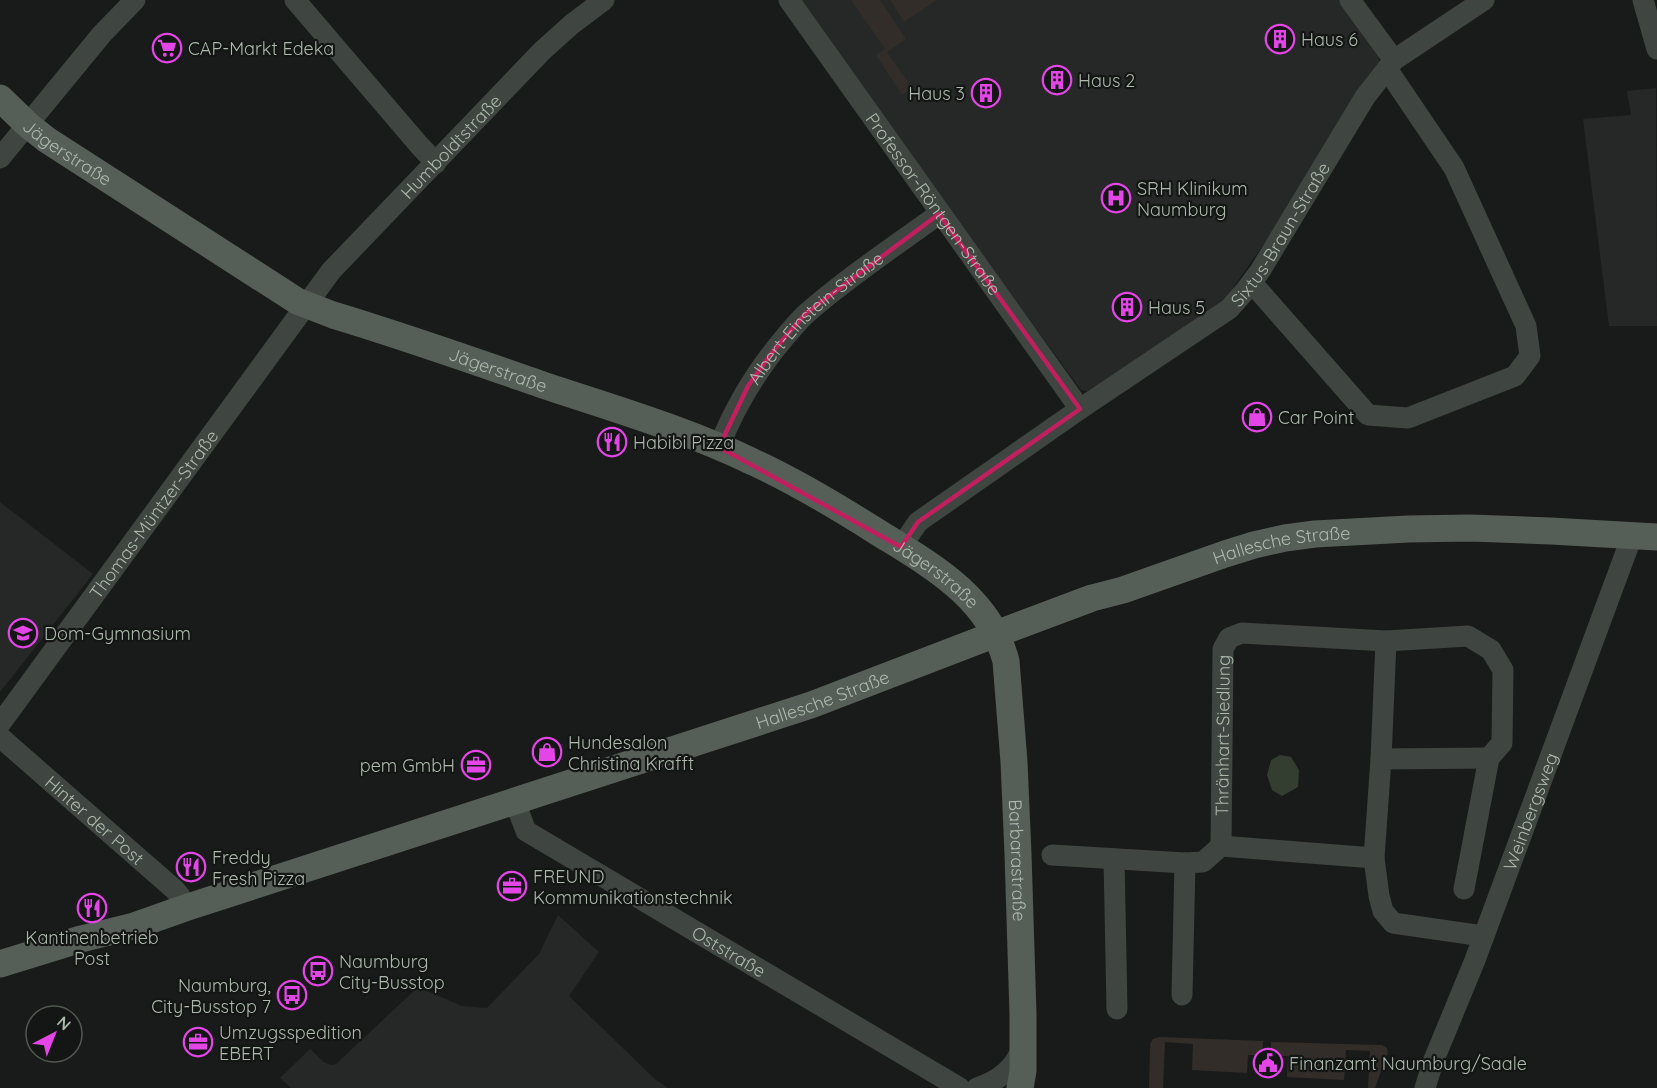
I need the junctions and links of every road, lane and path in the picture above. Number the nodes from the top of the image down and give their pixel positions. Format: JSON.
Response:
{"nodes":[{"id":1,"x":135,"y":0,"type":"edge"},
{"id":2,"x":295,"y":0,"type":"edge"},
{"id":3,"x":604,"y":0,"type":"edge"},
{"id":4,"x":789,"y":0,"type":"edge"},
{"id":5,"x":1350,"y":0,"type":"edge"},
{"id":6,"x":1484,"y":0,"type":"edge"},
{"id":7,"x":1643,"y":0,"type":"edge"},
{"id":8,"x":1657,"y":49,"type":"edge"},
{"id":9,"x":1391,"y":64,"type":"junction"},
{"id":10,"x":0,"y":98,"type":"edge"},
{"id":11,"x":28,"y":125,"type":"junction"},
{"id":12,"x":0,"y":158,"type":"edge"},
{"id":13,"x":436,"y":162,"type":"junction"},
{"id":14,"x":939,"y":214,"type":"junction"},
{"id":15,"x":1252,"y":283,"type":"junction"},
{"id":16,"x":306,"y":305,"type":"junction"},
{"id":17,"x":1080,"y":410,"type":"junction"},
{"id":18,"x":719,"y":447,"type":"junction"},
{"id":19,"x":1650,"y":535,"type":"edge"},
{"id":20,"x":901,"y":547,"type":"junction"},
{"id":21,"x":996,"y":634,"type":"junction"},
{"id":22,"x":1386,"y":641,"type":"junction"},
{"id":23,"x":0,"y":724,"type":"edge"},
{"id":24,"x":0,"y":737,"type":"edge"},
{"id":25,"x":1489,"y":758,"type":"junction"},
{"id":26,"x":1381,"y":759,"type":"junction"},
{"id":27,"x":515,"y":802,"type":"junction"},
{"id":28,"x":1221,"y":846,"type":"junction"},
{"id":29,"x":1052,"y":855,"type":"dead end"},
{"id":30,"x":1374,"y":858,"type":"junction"},
{"id":31,"x":1114,"y":859,"type":"junction"},
{"id":32,"x":1185,"y":863,"type":"junction"},
{"id":33,"x":1464,"y":889,"type":"dead end"},
{"id":34,"x":185,"y":908,"type":"junction"},
{"id":35,"x":1483,"y":936,"type":"junction"},
{"id":36,"x":0,"y":964,"type":"edge"},
{"id":37,"x":1182,"y":995,"type":"dead end"},
{"id":38,"x":1117,"y":1009,"type":"dead end"},
{"id":39,"x":1024,"y":1073,"type":"edge"},
{"id":40,"x":960,"y":1088,"type":"edge"},
{"id":41,"x":977,"y":1088,"type":"edge"},
{"id":42,"x":1425,"y":1088,"type":"edge"}],
"edges":[{"from":1,"to":11,"type":"street"},
{"from":2,"to":13,"type":"street"},
{"from":3,"to":13,"type":"street","name":"Humboldtstraße"},
{"from":4,"to":14,"type":"street","name":"Professor-Röntgen-Straße"},
{"from":5,"to":9,"type":"street"},
{"from":6,"to":9,"type":"street","name":"Sixtus-Braun-Straße"},
{"from":7,"to":8,"type":"street"},
{"from":9,"to":15,"type":"street","name":"Sixtus-Braun-Straße"},
{"from":9,"to":15,"type":"street"},
{"from":10,"to":11,"type":"main road","name":"Jägerstraße"},
{"from":11,"to":12,"type":"street"},
{"from":11,"to":16,"type":"main road","name":"Jägerstraße"},
{"from":13,"to":16,"type":"street","name":"Humboldtstraße"},
{"from":14,"to":17,"type":"street","name":"Professor-Röntgen-Straße"},
{"from":14,"to":18,"type":"street","name":"Albert-Einstein-Straße"},
{"from":15,"to":17,"type":"street","name":"Sixtus-Braun-Straße"},
{"from":16,"to":18,"type":"main road","name":"Jägerstraße"},
{"from":16,"to":23,"type":"street","name":"Thomas-Müntzer-Straße"},
{"from":17,"to":20,"type":"street","name":"Sixtus-Braun-Straße"},
{"from":18,"to":20,"type":"main road","name":"Jägerstraße"},
{"from":19,"to":21,"type":"main road","name":"Hallesche Straße"},
{"from":19,"to":35,"type":"street","name":"Weinbergsweg"},
{"from":20,"to":21,"type":"main road","name":"Jägerstraße"},
{"from":21,"to":27,"type":"main road","name":"Hallesche Straße"},
{"from":21,"to":39,"type":"main road","name":"Barbarastraße"},
{"from":22,"to":25,"type":"street","name":"Thränhart-Siedlung"},
{"from":22,"to":26,"type":"street"},
{"from":22,"to":28,"type":"street","name":"Thränhart-Siedlung"},
{"from":24,"to":34,"type":"street","name":"Hinter der Post"},
{"from":25,"to":26,"type":"street"},
{"from":25,"to":33,"type":"street","name":"Thränhart-Siedlung"},
{"from":26,"to":30,"type":"street"},
{"from":27,"to":34,"type":"main road","name":"Hallesche Straße"},
{"from":27,"to":40,"type":"street","name":"Oststraße"},
{"from":28,"to":30,"type":"street"},
{"from":28,"to":32,"type":"street"},
{"from":29,"to":31,"type":"street"},
{"from":30,"to":35,"type":"street"},
{"from":31,"to":32,"type":"street"},
{"from":31,"to":38,"type":"street"},
{"from":32,"to":37,"type":"street"},
{"from":34,"to":36,"type":"main road","name":"Hallesche Straße"},
{"from":35,"to":42,"type":"street","name":"Weinbergsweg"},
{"from":39,"to":41,"type":"street"}]}
